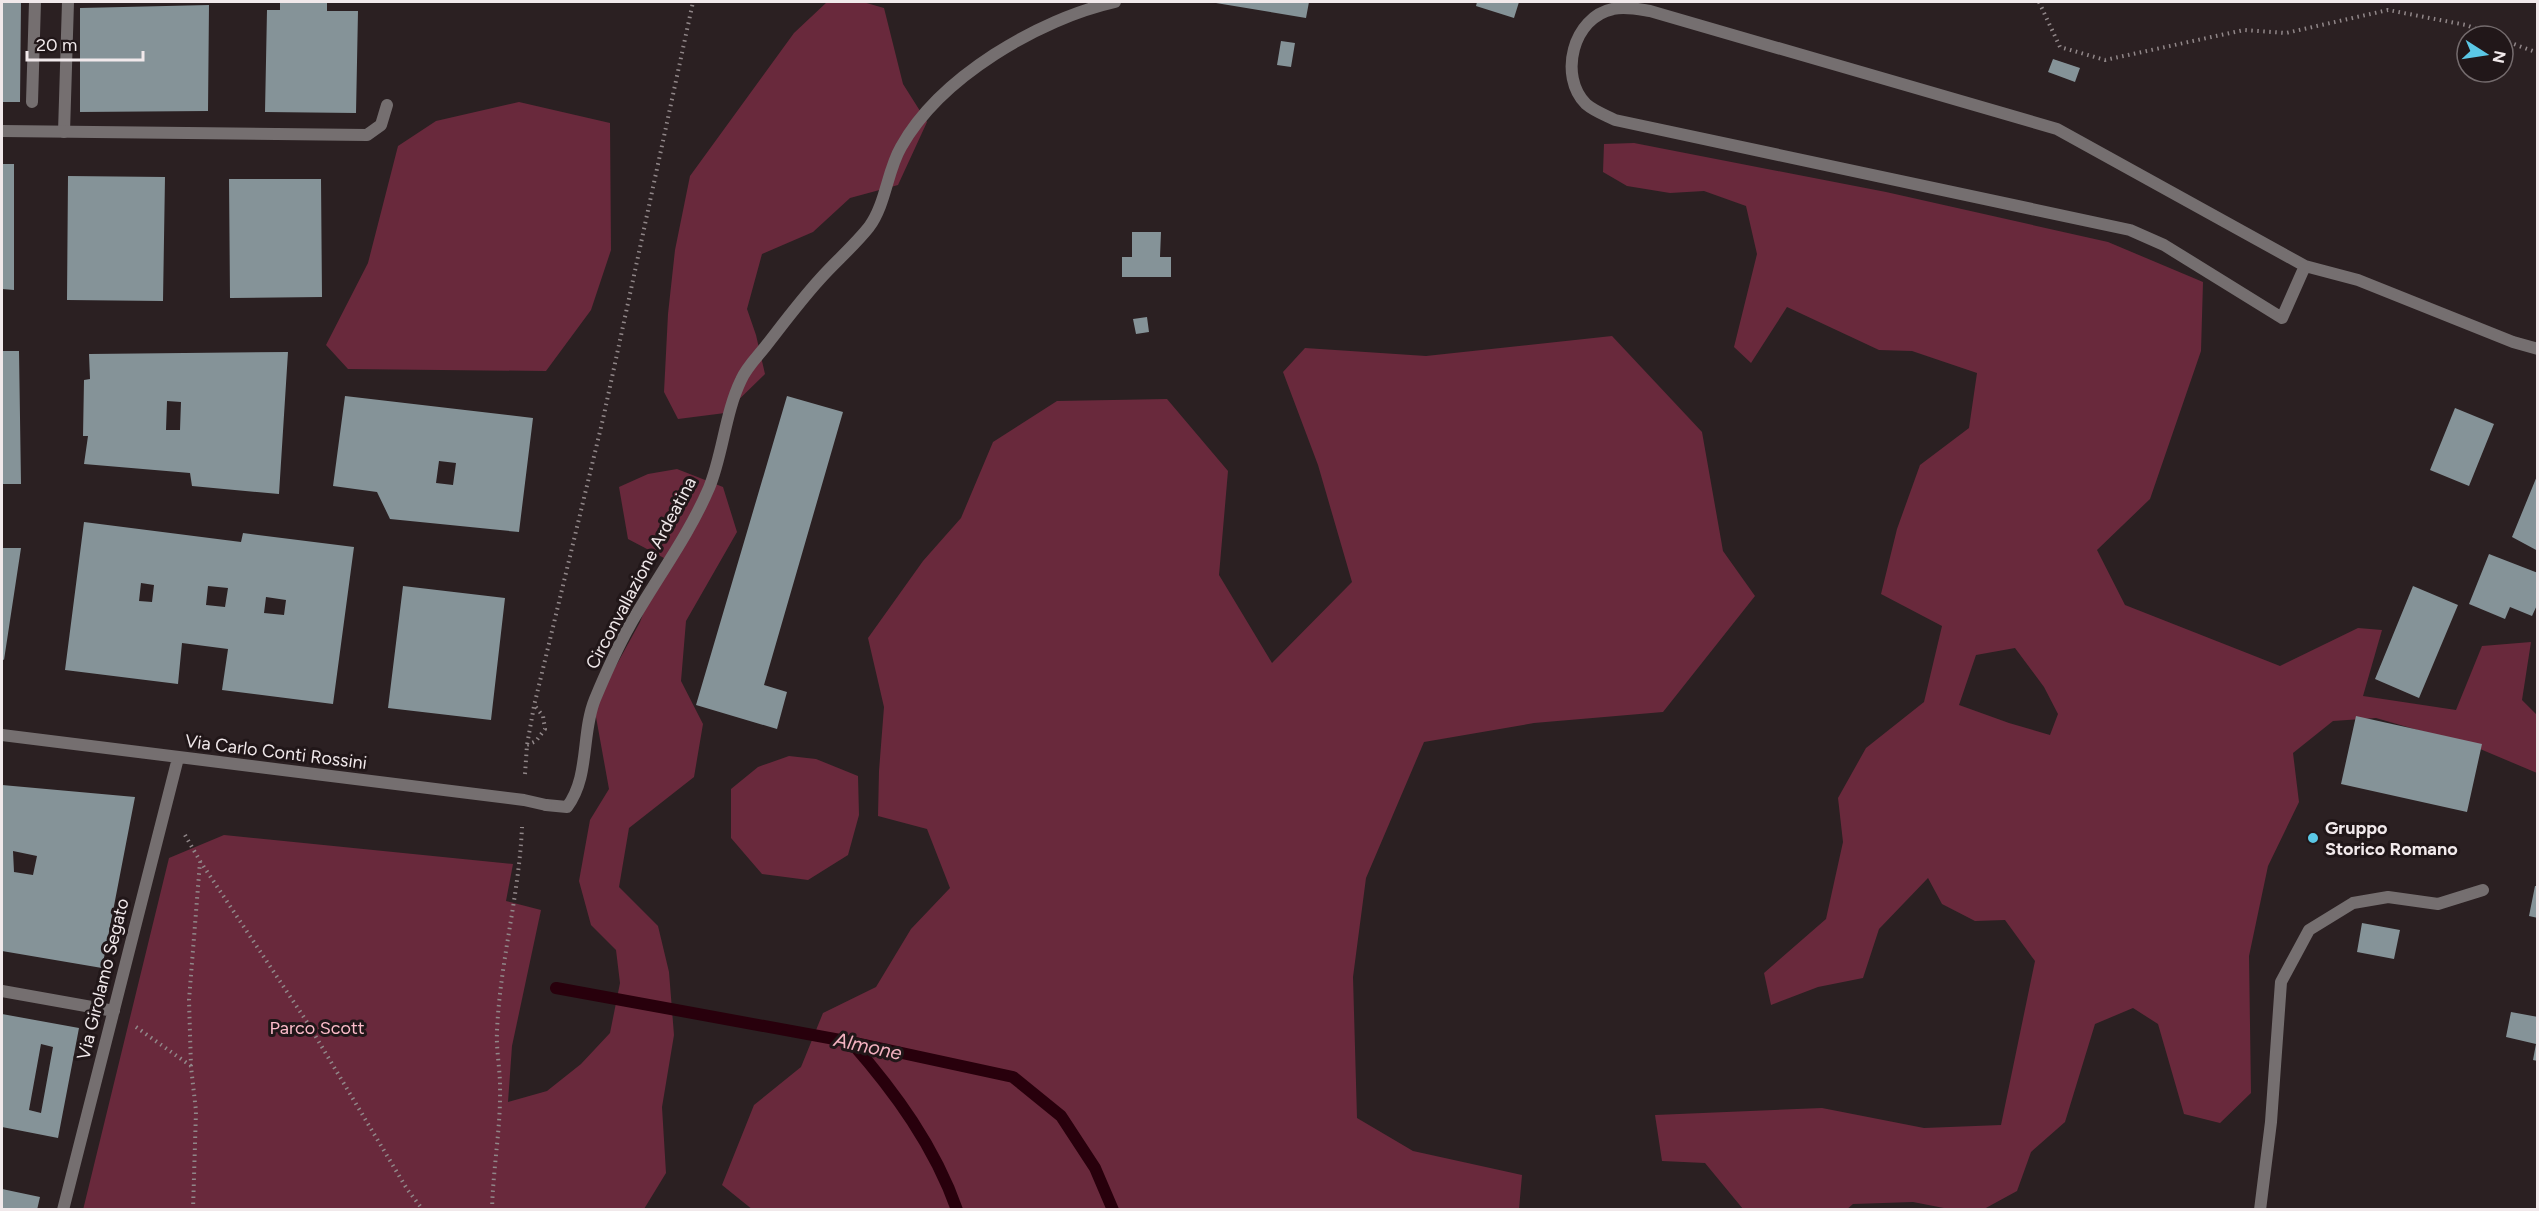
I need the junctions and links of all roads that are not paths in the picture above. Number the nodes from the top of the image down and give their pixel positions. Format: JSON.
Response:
{"nodes":[{"id":1,"x":35,"y":2,"type":"edge"},
{"id":2,"x":68,"y":2,"type":"edge"},
{"id":3,"x":1115,"y":2,"type":"edge"},
{"id":4,"x":32,"y":102,"type":"dead end"},
{"id":5,"x":387,"y":105,"type":"dead end"},
{"id":6,"x":2,"y":131,"type":"edge"},
{"id":7,"x":63,"y":132,"type":"junction"},
{"id":8,"x":2305,"y":266,"type":"junction"},
{"id":9,"x":2538,"y":349,"type":"edge"},
{"id":10,"x":2,"y":735,"type":"edge"},
{"id":11,"x":178,"y":758,"type":"junction"},
{"id":12,"x":546,"y":805,"type":"joint"},
{"id":13,"x":2483,"y":890,"type":"dead end"},
{"id":14,"x":2,"y":991,"type":"edge"},
{"id":15,"x":114,"y":1011,"type":"junction"},
{"id":16,"x":63,"y":1209,"type":"edge"},
{"id":17,"x":2260,"y":1209,"type":"edge"}],
"edges":[{"from":1,"to":4,"type":"street"},
{"from":2,"to":7,"type":"street"},
{"from":3,"to":12,"type":"street","name":"Circonvallazione Ardeatina"},
{"from":5,"to":7,"type":"street"},
{"from":6,"to":7,"type":"street"},
{"from":8,"to":8,"type":"street"},
{"from":8,"to":9,"type":"street"},
{"from":10,"to":11,"type":"street","name":"Via Carlo Conti Rossini"},
{"from":11,"to":12,"type":"street","name":"Via Carlo Conti Rossini"},
{"from":11,"to":15,"type":"street","name":"Via Girolamo Segato"},
{"from":13,"to":17,"type":"street"},
{"from":14,"to":15,"type":"street"},
{"from":15,"to":16,"type":"street","name":"Via Girolamo Segato"}]}
